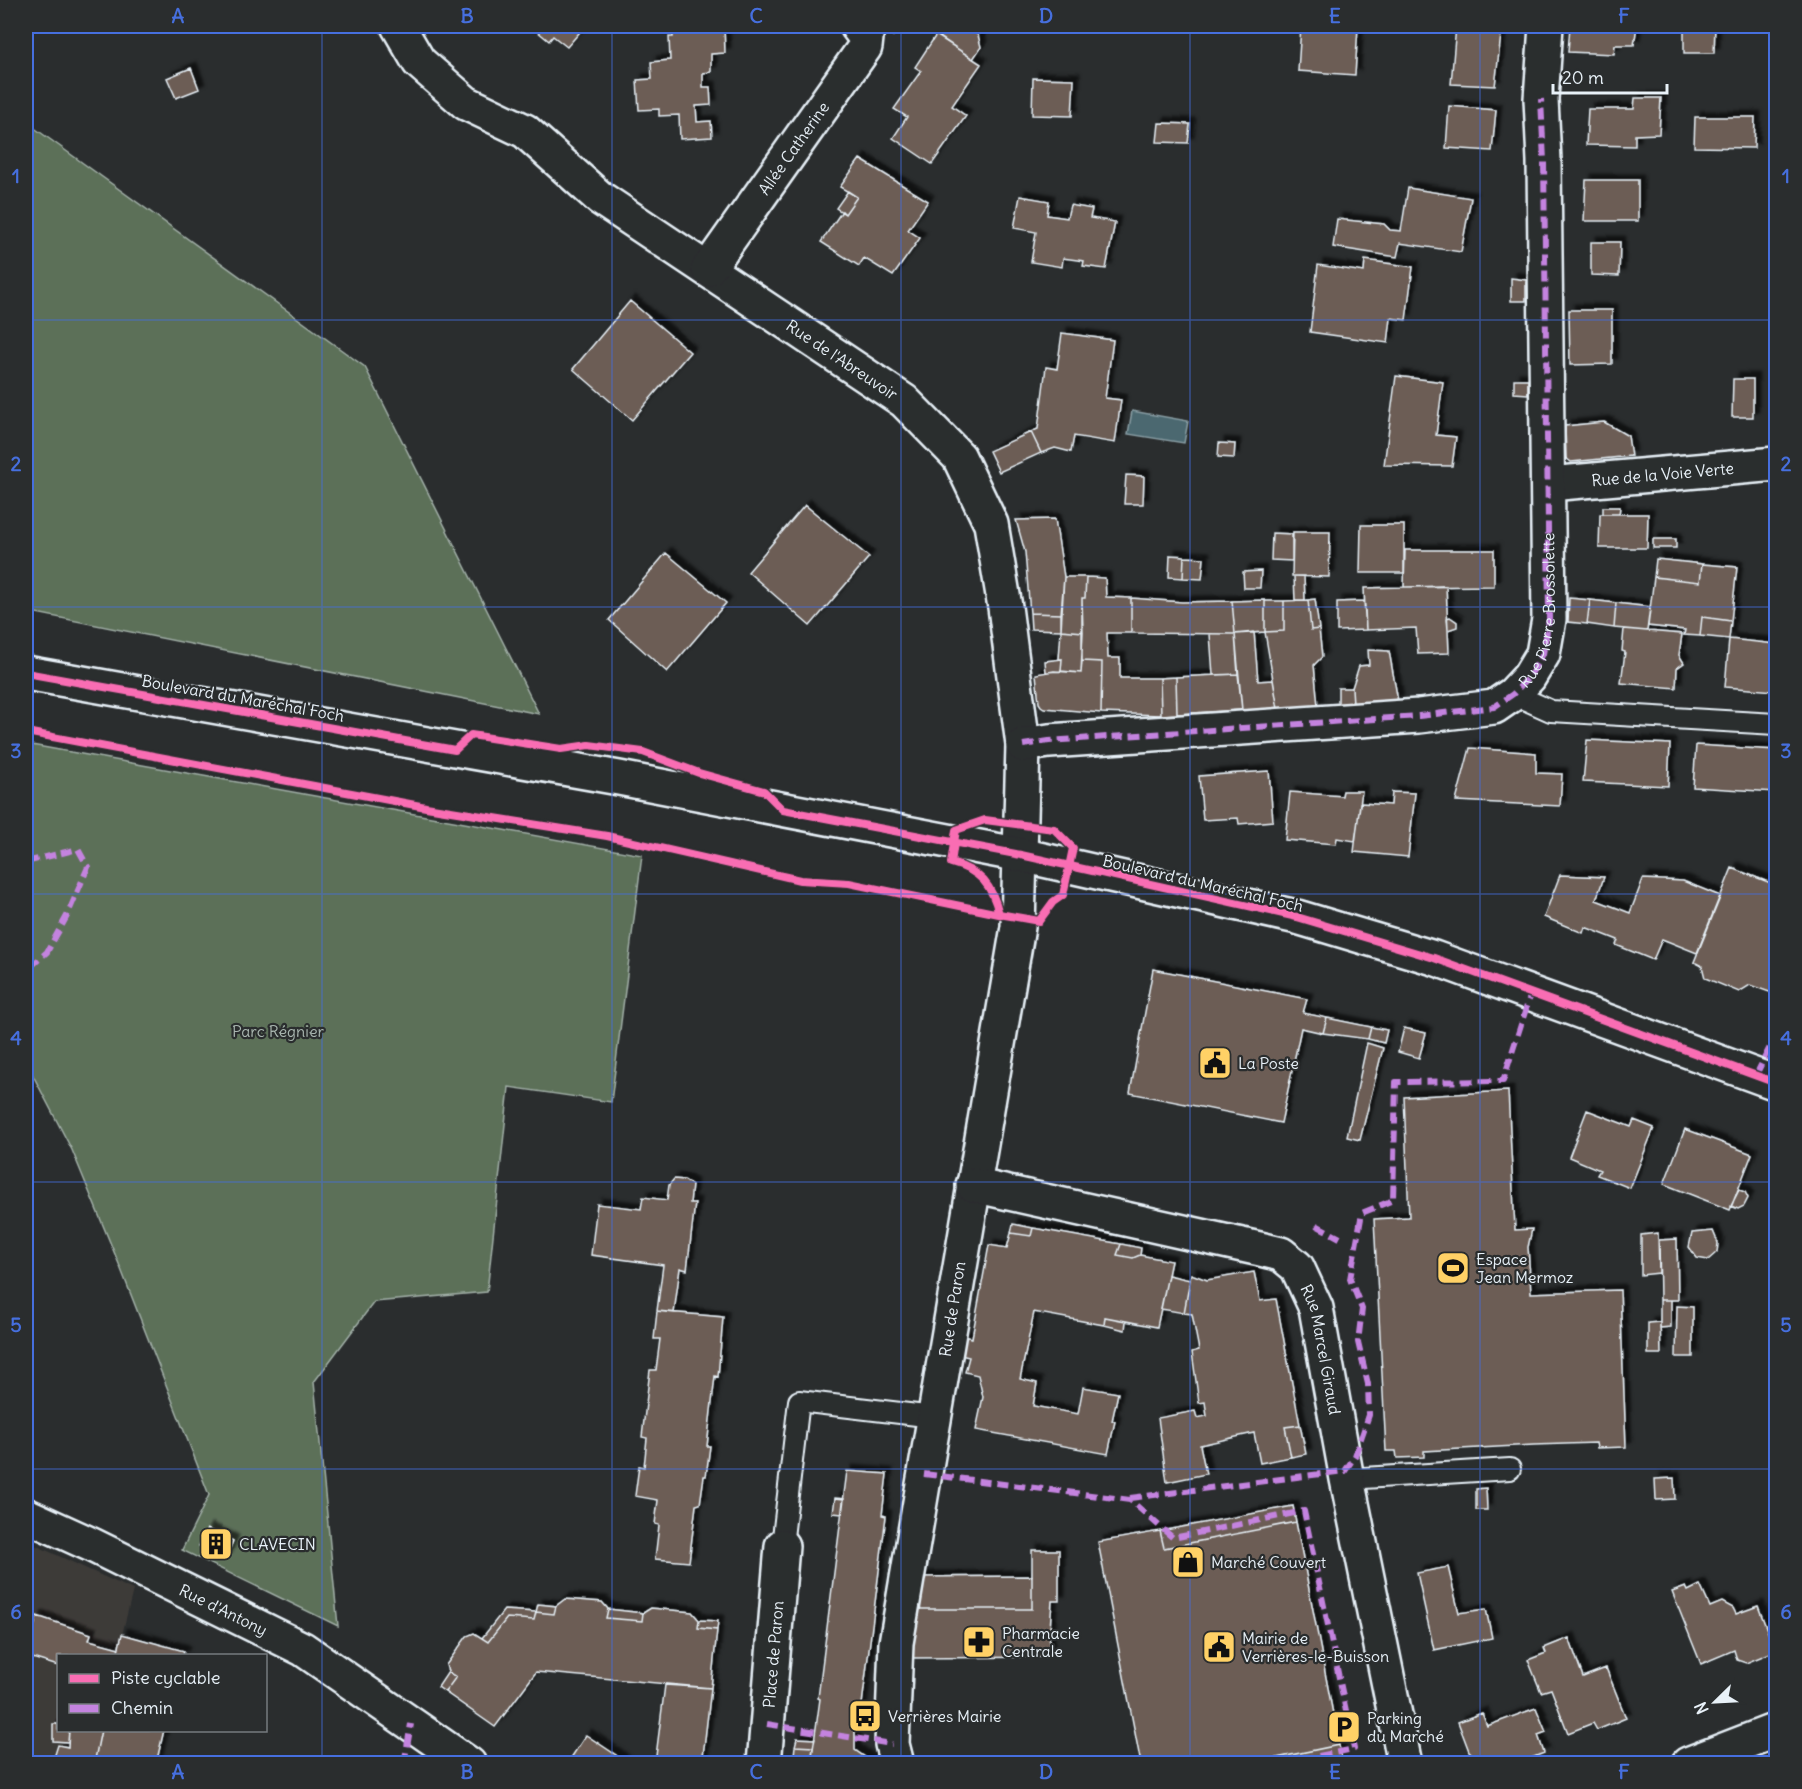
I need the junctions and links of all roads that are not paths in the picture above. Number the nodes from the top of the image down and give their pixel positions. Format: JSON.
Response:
{"nodes":[{"id":1,"x":398,"y":26,"type":"edge"},
{"id":2,"x":857,"y":26,"type":"edge"},
{"id":3,"x":1546,"y":26,"type":"edge"},
{"id":4,"x":708,"y":269,"type":"junction"},
{"id":5,"x":1776,"y":464,"type":"edge"},
{"id":6,"x":1549,"y":484,"type":"junction"},
{"id":7,"x":26,"y":673,"type":"edge"},
{"id":8,"x":1513,"y":694,"type":"junction"},
{"id":9,"x":1776,"y":723,"type":"edge"},
{"id":10,"x":1023,"y":745,"type":"junction"},
{"id":11,"x":1021,"y":855,"type":"junction"},
{"id":12,"x":1776,"y":1083,"type":"edge"},
{"id":13,"x":973,"y":1185,"type":"junction"},
{"id":14,"x":934,"y":1417,"type":"junction"},
{"id":15,"x":1510,"y":1469,"type":"dead end"},
{"id":16,"x":1347,"y":1479,"type":"junction"},
{"id":17,"x":26,"y":1515,"type":"edge"},
{"id":18,"x":782,"y":1546,"type":"joint"},
{"id":19,"x":1776,"y":1730,"type":"edge"},
{"id":20,"x":469,"y":1764,"type":"edge"},
{"id":21,"x":764,"y":1764,"type":"edge"},
{"id":22,"x":897,"y":1764,"type":"edge"},
{"id":23,"x":1405,"y":1764,"type":"edge"},
{"id":24,"x":1688,"y":1764,"type":"edge"}],
"edges":[{"from":1,"to":4,"type":"street","name":"Rue de l'Abreuvoir"},
{"from":2,"to":4,"type":"street","name":"Allée Catherine"},
{"from":3,"to":6,"type":"street","name":"Rue Pierre Brossolette"},
{"from":4,"to":10,"type":"street","name":"Rue de l'Abreuvoir"},
{"from":5,"to":6,"type":"street","name":"Rue de la Voie Verte"},
{"from":6,"to":8,"type":"street","name":"Rue Pierre Brossolette"},
{"from":7,"to":11,"type":"street","name":"Boulevard du Maréchal Foch"},
{"from":8,"to":9,"type":"lane"},
{"from":8,"to":10,"type":"street","name":"Rue Pierre Brossolette"},
{"from":10,"to":11,"type":"street","name":"Rue de l'Abreuvoir"},
{"from":11,"to":12,"type":"street","name":"Boulevard du Maréchal Foch"},
{"from":11,"to":13,"type":"street","name":"Rue de Paron"},
{"from":13,"to":14,"type":"street","name":"Rue de Paron"},
{"from":13,"to":16,"type":"street","name":"Rue Marcel Giraud"},
{"from":14,"to":18,"type":"lane"},
{"from":14,"to":22,"type":"street","name":"Rue de Paron"},
{"from":15,"to":16,"type":"lane"},
{"from":16,"to":23,"type":"street","name":"Rue Marcel Giraud"},
{"from":17,"to":20,"type":"street","name":"Rue d'Antony"},
{"from":18,"to":21,"type":"street","name":"Place de Paron"},
{"from":19,"to":24,"type":"street"}]}
